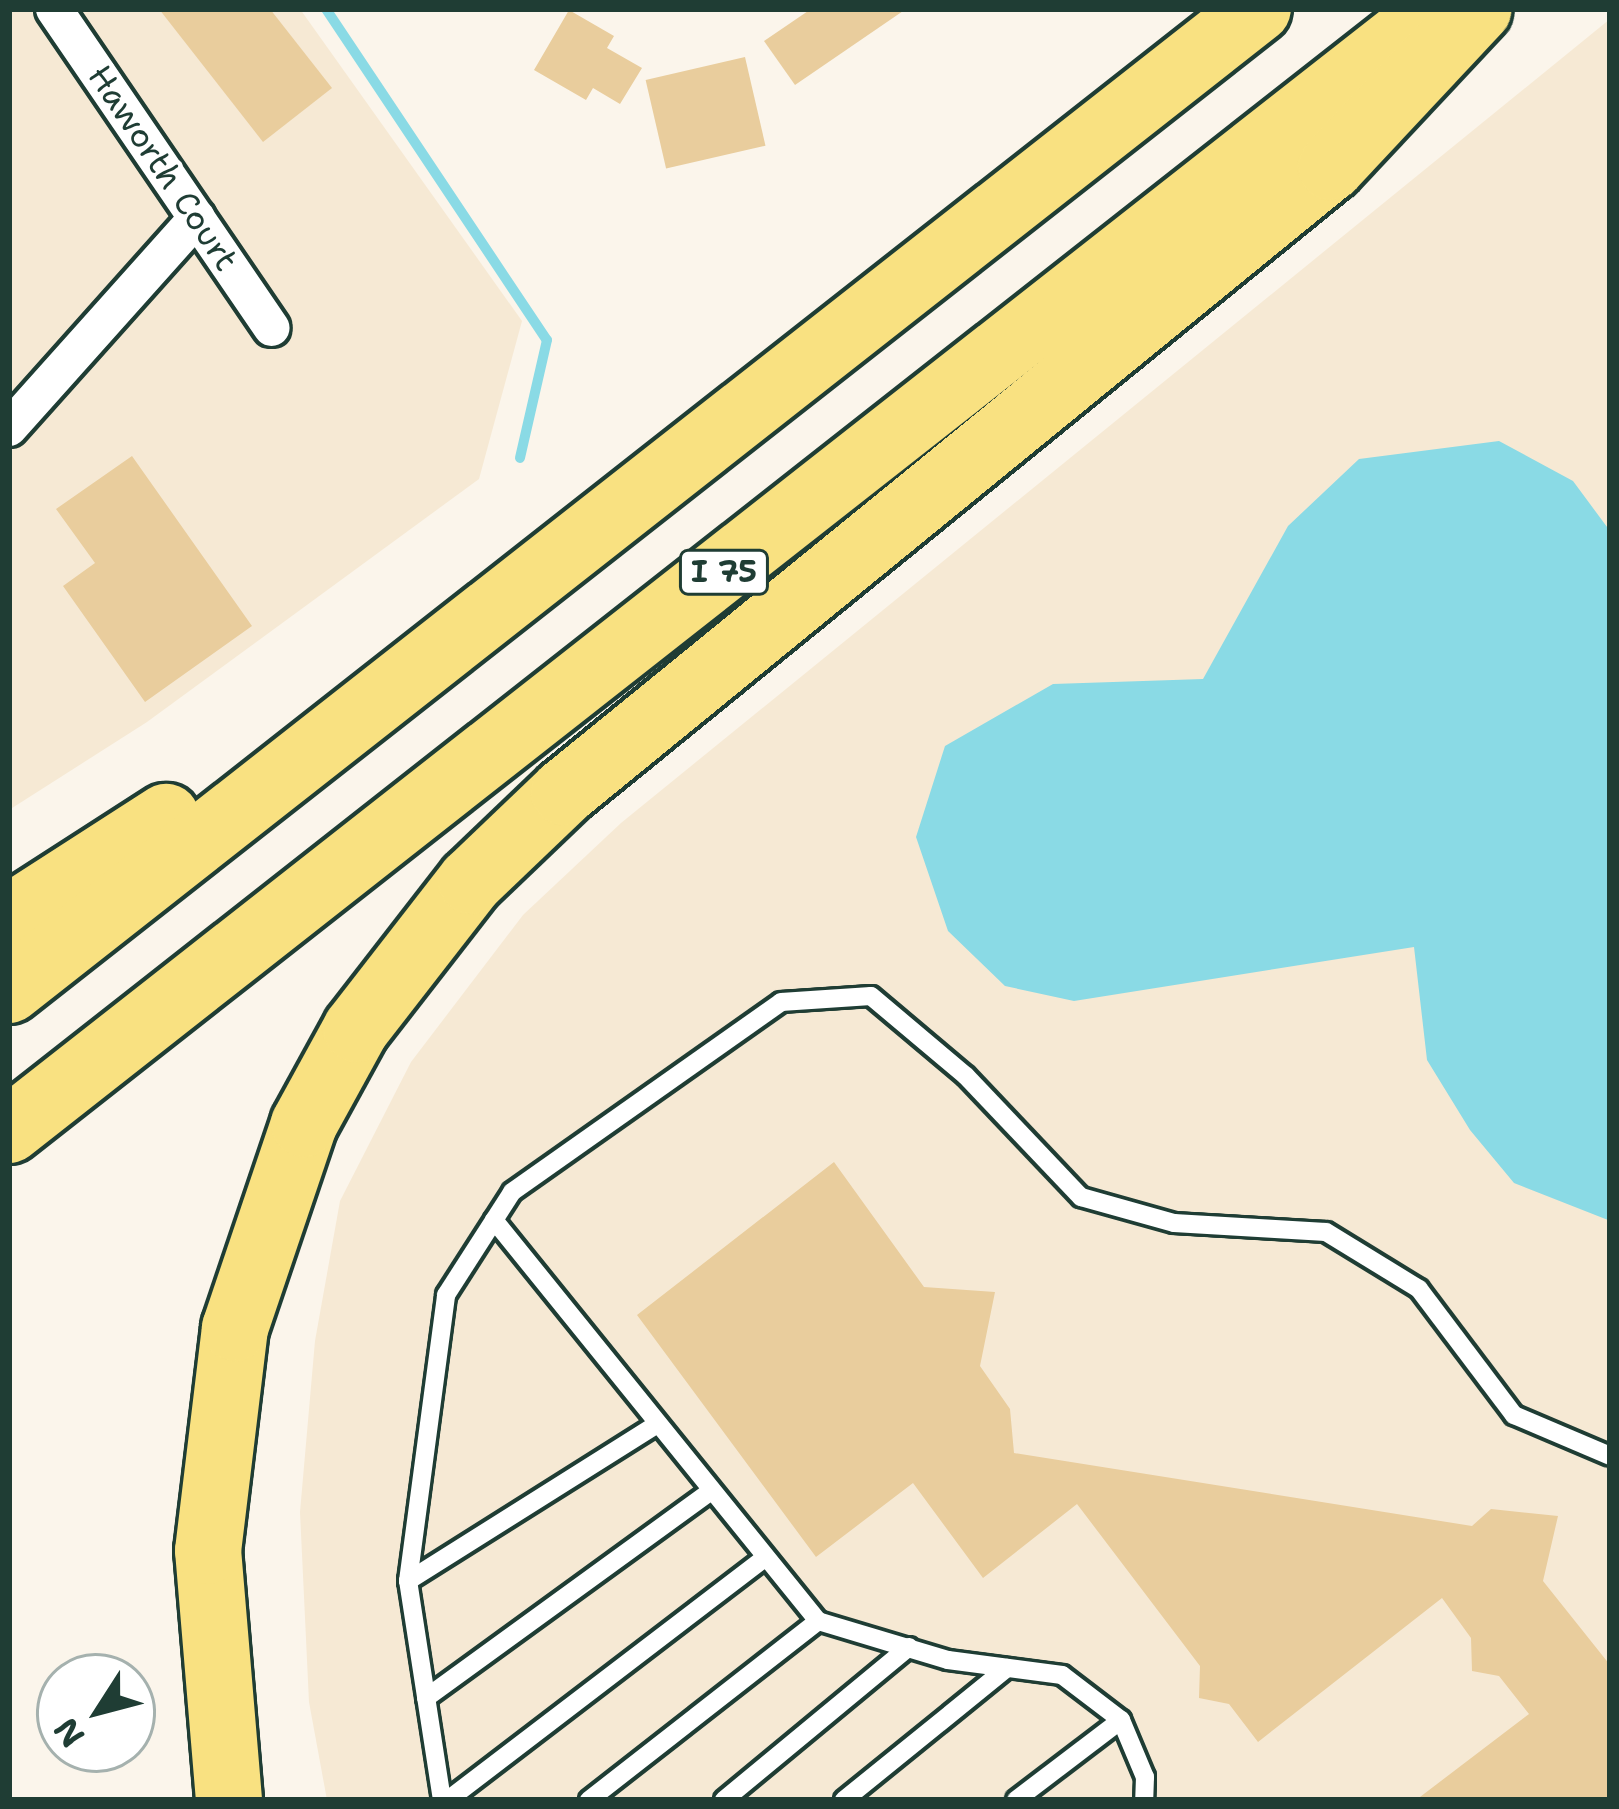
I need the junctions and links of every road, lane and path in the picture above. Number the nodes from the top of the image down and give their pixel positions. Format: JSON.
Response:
{"nodes":[{"id":1,"x":54,"y":9,"type":"edge"},
{"id":2,"x":1258,"y":9,"type":"edge"},
{"id":3,"x":1436,"y":9,"type":"edge"},
{"id":4,"x":1479,"y":9,"type":"edge"},
{"id":5,"x":196,"y":218,"type":"junction"},
{"id":6,"x":272,"y":328,"type":"dead end"},
{"id":7,"x":9,"y":428,"type":"edge"},
{"id":8,"x":551,"y":566,"type":"junction"},
{"id":9,"x":9,"y":918,"type":"edge"},
{"id":10,"x":9,"y":990,"type":"edge"},
{"id":11,"x":9,"y":1130,"type":"edge"},
{"id":12,"x":494,"y":1220,"type":"junction"},
{"id":13,"x":657,"y":1424,"type":"junction"},
{"id":14,"x":1610,"y":1456,"type":"edge"},
{"id":15,"x":711,"y":1491,"type":"junction"},
{"id":16,"x":766,"y":1558,"type":"junction"},
{"id":17,"x":408,"y":1581,"type":"junction"},
{"id":18,"x":818,"y":1621,"type":"junction"},
{"id":19,"x":909,"y":1646,"type":"junction"},
{"id":20,"x":1007,"y":1668,"type":"junction"},
{"id":21,"x":427,"y":1698,"type":"junction"},
{"id":22,"x":1121,"y":1720,"type":"junction"},
{"id":23,"x":229,"y":1800,"type":"edge"},
{"id":24,"x":445,"y":1800,"type":"edge"},
{"id":25,"x":589,"y":1800,"type":"edge"},
{"id":26,"x":724,"y":1800,"type":"edge"},
{"id":27,"x":844,"y":1800,"type":"edge"},
{"id":28,"x":1016,"y":1800,"type":"edge"},
{"id":29,"x":1144,"y":1800,"type":"edge"}],
"edges":[{"from":1,"to":5,"type":"street","name":"Haworth Court"},
{"from":2,"to":8,"type":"highway"},
{"from":3,"to":11,"type":"highway","number":"I 75"},
{"from":4,"to":23,"type":"highway"},
{"from":5,"to":6,"type":"street","name":"Haworth Court"},
{"from":5,"to":7,"type":"street"},
{"from":8,"to":9,"type":"highway"},
{"from":8,"to":10,"type":"highway"},
{"from":12,"to":13,"type":"lane"},
{"from":12,"to":14,"type":"lane"},
{"from":12,"to":17,"type":"lane"},
{"from":13,"to":15,"type":"lane"},
{"from":13,"to":17,"type":"lane"},
{"from":15,"to":16,"type":"lane"},
{"from":15,"to":21,"type":"lane"},
{"from":16,"to":18,"type":"lane"},
{"from":16,"to":24,"type":"lane"},
{"from":17,"to":21,"type":"lane"},
{"from":18,"to":19,"type":"lane"},
{"from":18,"to":25,"type":"lane"},
{"from":19,"to":20,"type":"lane"},
{"from":19,"to":26,"type":"lane"},
{"from":20,"to":22,"type":"lane"},
{"from":20,"to":27,"type":"lane"},
{"from":21,"to":24,"type":"lane"},
{"from":22,"to":28,"type":"lane"},
{"from":22,"to":29,"type":"lane"}]}
